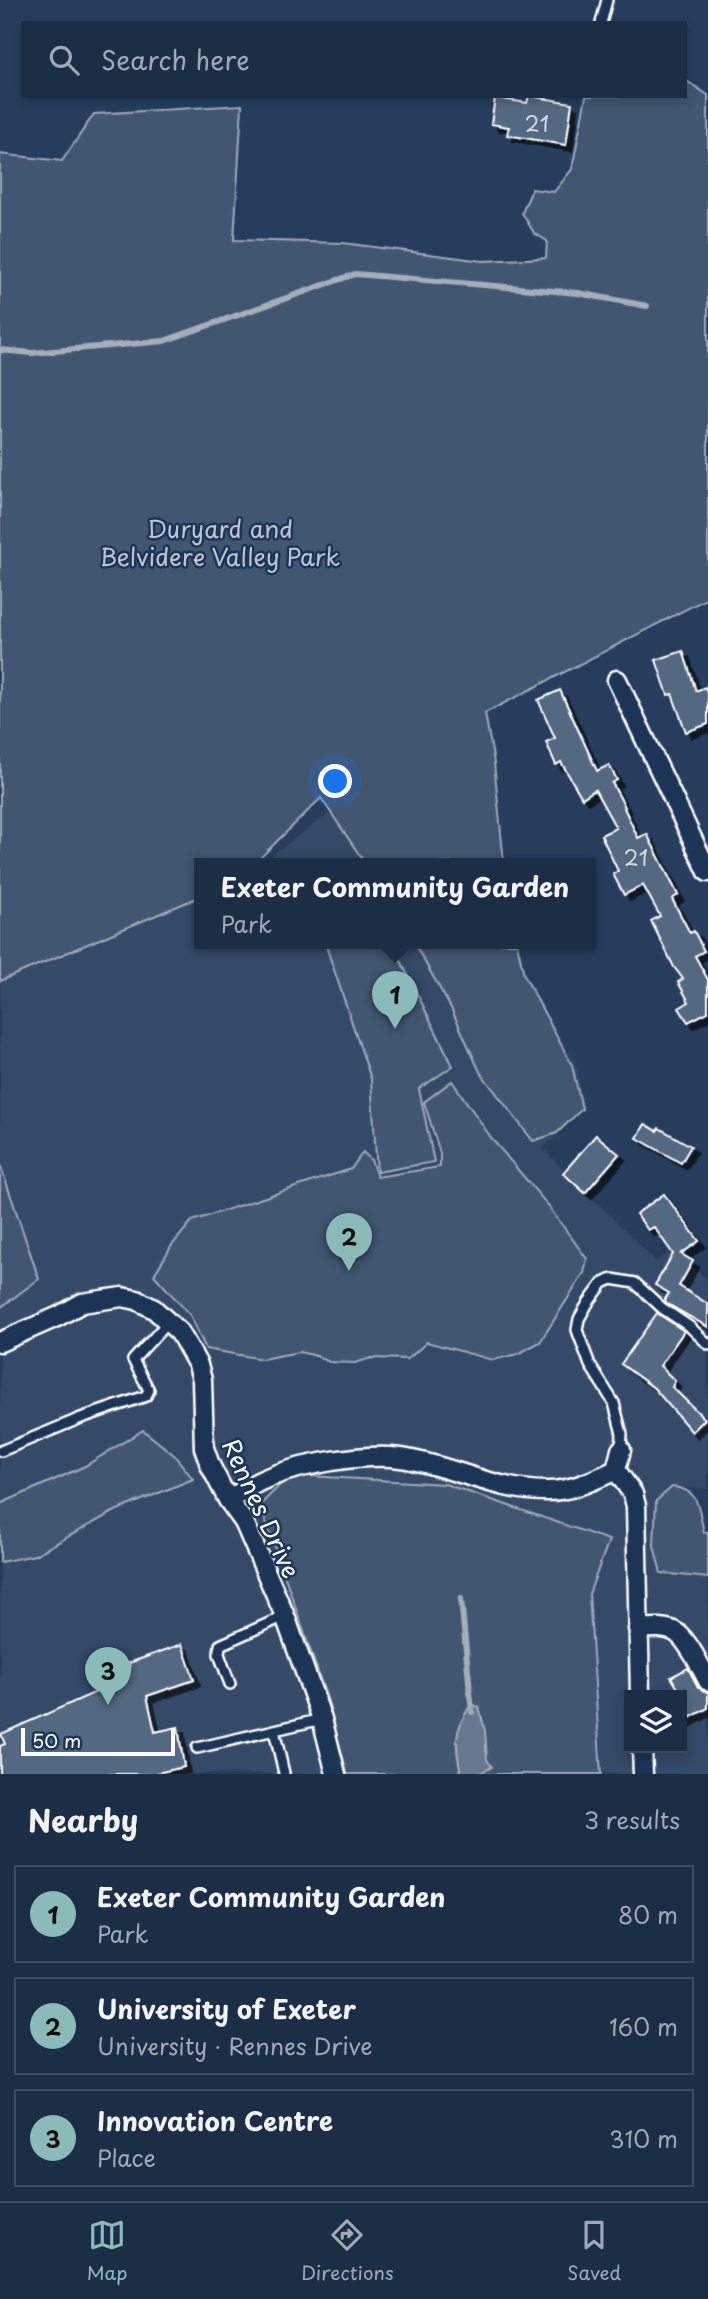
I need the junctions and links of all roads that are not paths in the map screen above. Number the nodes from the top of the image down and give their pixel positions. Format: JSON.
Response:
{"nodes":[{"id":1,"x":607,"y":0,"type":"edge"},
{"id":2,"x":602,"y":21,"type":"edge"},
{"id":3,"x":617,"y":680,"type":"dead end"},
{"id":4,"x":708,"y":872,"type":"edge"},
{"id":5,"x":169,"y":1321,"type":"junction"},
{"id":6,"x":0,"y":1342,"type":"edge"},
{"id":7,"x":708,"y":1344,"type":"edge"},
{"id":8,"x":621,"y":1450,"type":"joint"},
{"id":9,"x":1,"y":1451,"type":"edge"},
{"id":10,"x":616,"y":1470,"type":"junction"},
{"id":11,"x":228,"y":1500,"type":"junction"},
{"id":12,"x":285,"y":1616,"type":"junction"},
{"id":13,"x":638,"y":1629,"type":"junction"},
{"id":14,"x":708,"y":1681,"type":"edge"},
{"id":15,"x":230,"y":1684,"type":"dead end"},
{"id":16,"x":640,"y":1690,"type":"edge"},
{"id":17,"x":322,"y":1719,"type":"junction"},
{"id":18,"x":274,"y":1730,"type":"junction"},
{"id":19,"x":197,"y":1748,"type":"dead end"},
{"id":20,"x":642,"y":1753,"type":"edge"},
{"id":21,"x":284,"y":1773,"type":"edge"},
{"id":22,"x":336,"y":1774,"type":"edge"},
{"id":23,"x":643,"y":1774,"type":"edge"}],
"edges":[{"from":1,"to":2,"type":"lane"},
{"from":3,"to":4,"type":"street"},
{"from":5,"to":6,"type":"street","name":"Rennes Drive"},
{"from":5,"to":9,"type":"lane"},
{"from":5,"to":11,"type":"street","name":"Rennes Drive"},
{"from":7,"to":8,"type":"lane"},
{"from":8,"to":10,"type":"street"},
{"from":10,"to":11,"type":"street"},
{"from":10,"to":13,"type":"street"},
{"from":11,"to":12,"type":"street","name":"Rennes Drive"},
{"from":12,"to":15,"type":"lane"},
{"from":12,"to":17,"type":"street","name":"Rennes Drive"},
{"from":13,"to":14,"type":"street"},
{"from":13,"to":16,"type":"street"},
{"from":17,"to":18,"type":"lane"},
{"from":17,"to":22,"type":"street","name":"Rennes Drive"},
{"from":18,"to":19,"type":"lane"},
{"from":18,"to":21,"type":"lane"},
{"from":20,"to":23,"type":"street"}]}
